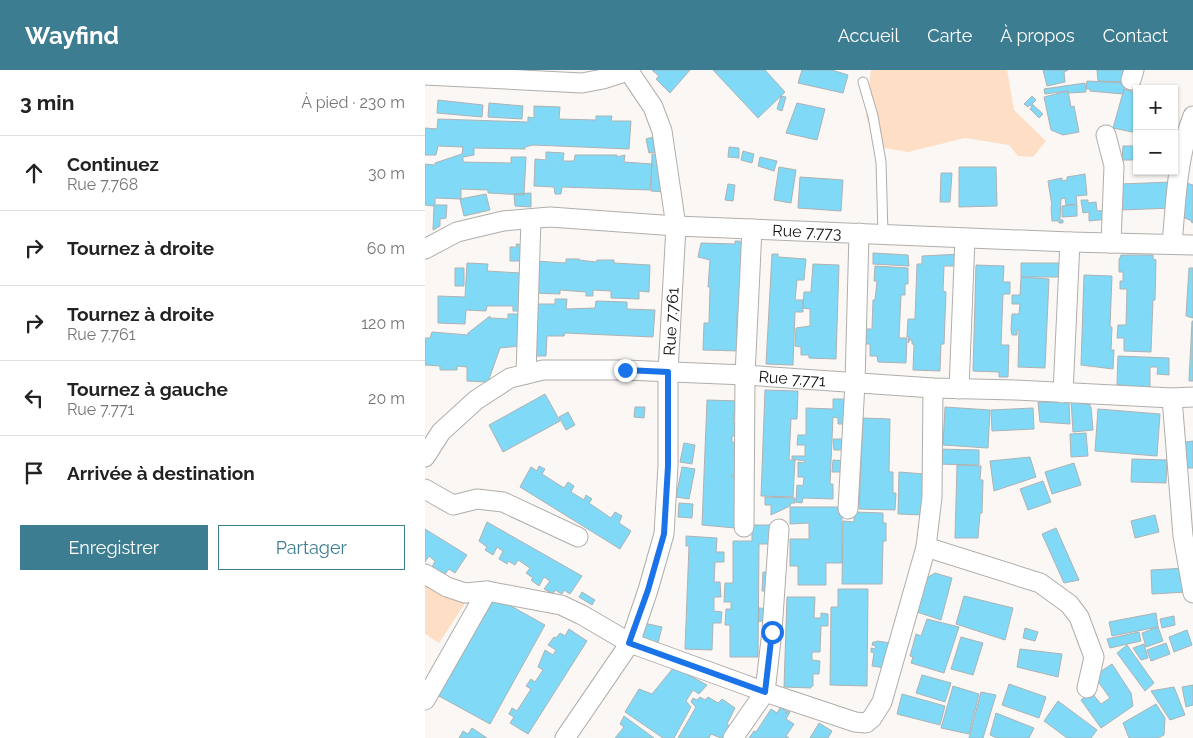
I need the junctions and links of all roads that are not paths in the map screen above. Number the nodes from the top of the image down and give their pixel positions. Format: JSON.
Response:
{"nodes":[{"id":1,"x":628,"y":70,"type":"edge"},
{"id":2,"x":425,"y":75,"type":"edge"},
{"id":3,"x":863,"y":82,"type":"dead end"},
{"id":4,"x":1193,"y":116,"type":"edge"},
{"id":5,"x":1106,"y":135,"type":"dead end"},
{"id":6,"x":531,"y":218,"type":"junction"},
{"id":7,"x":676,"y":226,"type":"junction"},
{"id":8,"x":752,"y":229,"type":"junction"},
{"id":9,"x":859,"y":233,"type":"junction"},
{"id":10,"x":883,"y":234,"type":"junction"},
{"id":11,"x":965,"y":238,"type":"junction"},
{"id":12,"x":1070,"y":242,"type":"junction"},
{"id":13,"x":1111,"y":243,"type":"junction"},
{"id":14,"x":1172,"y":244,"type":"junction"},
{"id":15,"x":1193,"y":245,"type":"edge"},
{"id":16,"x":425,"y":249,"type":"edge"},
{"id":17,"x":668,"y":372,"type":"junction"},
{"id":18,"x":526,"y":374,"type":"junction"},
{"id":19,"x":745,"y":375,"type":"junction"},
{"id":20,"x":855,"y":383,"type":"junction"},
{"id":21,"x":933,"y":388,"type":"junction"},
{"id":22,"x":959,"y":389,"type":"junction"},
{"id":23,"x":1063,"y":393,"type":"junction"},
{"id":24,"x":1193,"y":397,"type":"edge"},
{"id":25,"x":1171,"y":398,"type":"junction"},
{"id":26,"x":425,"y":457,"type":"edge"},
{"id":27,"x":425,"y":489,"type":"edge"},
{"id":28,"x":848,"y":509,"type":"dead end"},
{"id":29,"x":743,"y":526,"type":"dead end"},
{"id":30,"x":779,"y":529,"type":"dead end"},
{"id":31,"x":578,"y":537,"type":"dead end"},
{"id":32,"x":926,"y":547,"type":"junction"},
{"id":33,"x":425,"y":574,"type":"edge"},
{"id":34,"x":487,"y":591,"type":"junction"},
{"id":35,"x":1193,"y":593,"type":"edge"},
{"id":36,"x":629,"y":643,"type":"junction"},
{"id":37,"x":1087,"y":688,"type":"dead end"},
{"id":38,"x":765,"y":692,"type":"junction"},
{"id":39,"x":425,"y":700,"type":"edge"},
{"id":40,"x":565,"y":738,"type":"edge"},
{"id":41,"x":733,"y":738,"type":"edge"}],
"edges":[{"from":1,"to":2,"type":"street"},
{"from":1,"to":7,"type":"street","name":"Rue 7.761"},
{"from":3,"to":10,"type":"lane"},
{"from":4,"to":14,"type":"street"},
{"from":5,"to":13,"type":"street"},
{"from":6,"to":7,"type":"street","name":"Rue 7.773"},
{"from":6,"to":16,"type":"street","name":"Rue 7.773"},
{"from":6,"to":18,"type":"street"},
{"from":7,"to":8,"type":"street","name":"Rue 7.773"},
{"from":7,"to":17,"type":"street","name":"Rue 7.761"},
{"from":8,"to":9,"type":"street","name":"Rue 7.773"},
{"from":8,"to":19,"type":"street"},
{"from":9,"to":10,"type":"street","name":"Rue 7.773"},
{"from":9,"to":20,"type":"street"},
{"from":10,"to":11,"type":"street","name":"Rue 7.773"},
{"from":11,"to":12,"type":"street","name":"Rue 7.773"},
{"from":11,"to":22,"type":"street"},
{"from":12,"to":13,"type":"street","name":"Rue 7.773"},
{"from":12,"to":23,"type":"street"},
{"from":13,"to":14,"type":"street","name":"Rue 7.773"},
{"from":14,"to":15,"type":"street","name":"Rue 7.773"},
{"from":17,"to":18,"type":"street","name":"Rue 7.771"},
{"from":17,"to":19,"type":"street","name":"Rue 7.771"},
{"from":17,"to":36,"type":"street","name":"Rue 7.761"},
{"from":18,"to":26,"type":"street","name":"Rue 7.771"},
{"from":19,"to":20,"type":"street","name":"Rue 7.771"},
{"from":19,"to":29,"type":"street"},
{"from":20,"to":21,"type":"street","name":"Rue 7.771"},
{"from":20,"to":28,"type":"street"},
{"from":21,"to":22,"type":"street","name":"Rue 7.771"},
{"from":21,"to":32,"type":"street"},
{"from":22,"to":23,"type":"street","name":"Rue 7.771"},
{"from":23,"to":25,"type":"street","name":"Rue 7.771"},
{"from":24,"to":25,"type":"street","name":"Rue 7.771"},
{"from":25,"to":35,"type":"street"},
{"from":27,"to":31,"type":"street"},
{"from":30,"to":38,"type":"street"},
{"from":32,"to":37,"type":"street"},
{"from":32,"to":38,"type":"street"},
{"from":33,"to":34,"type":"street"},
{"from":34,"to":36,"type":"street"},
{"from":34,"to":39,"type":"street"},
{"from":36,"to":38,"type":"street"},
{"from":36,"to":40,"type":"street","name":"Rue 7.761"},
{"from":38,"to":41,"type":"street"}]}
